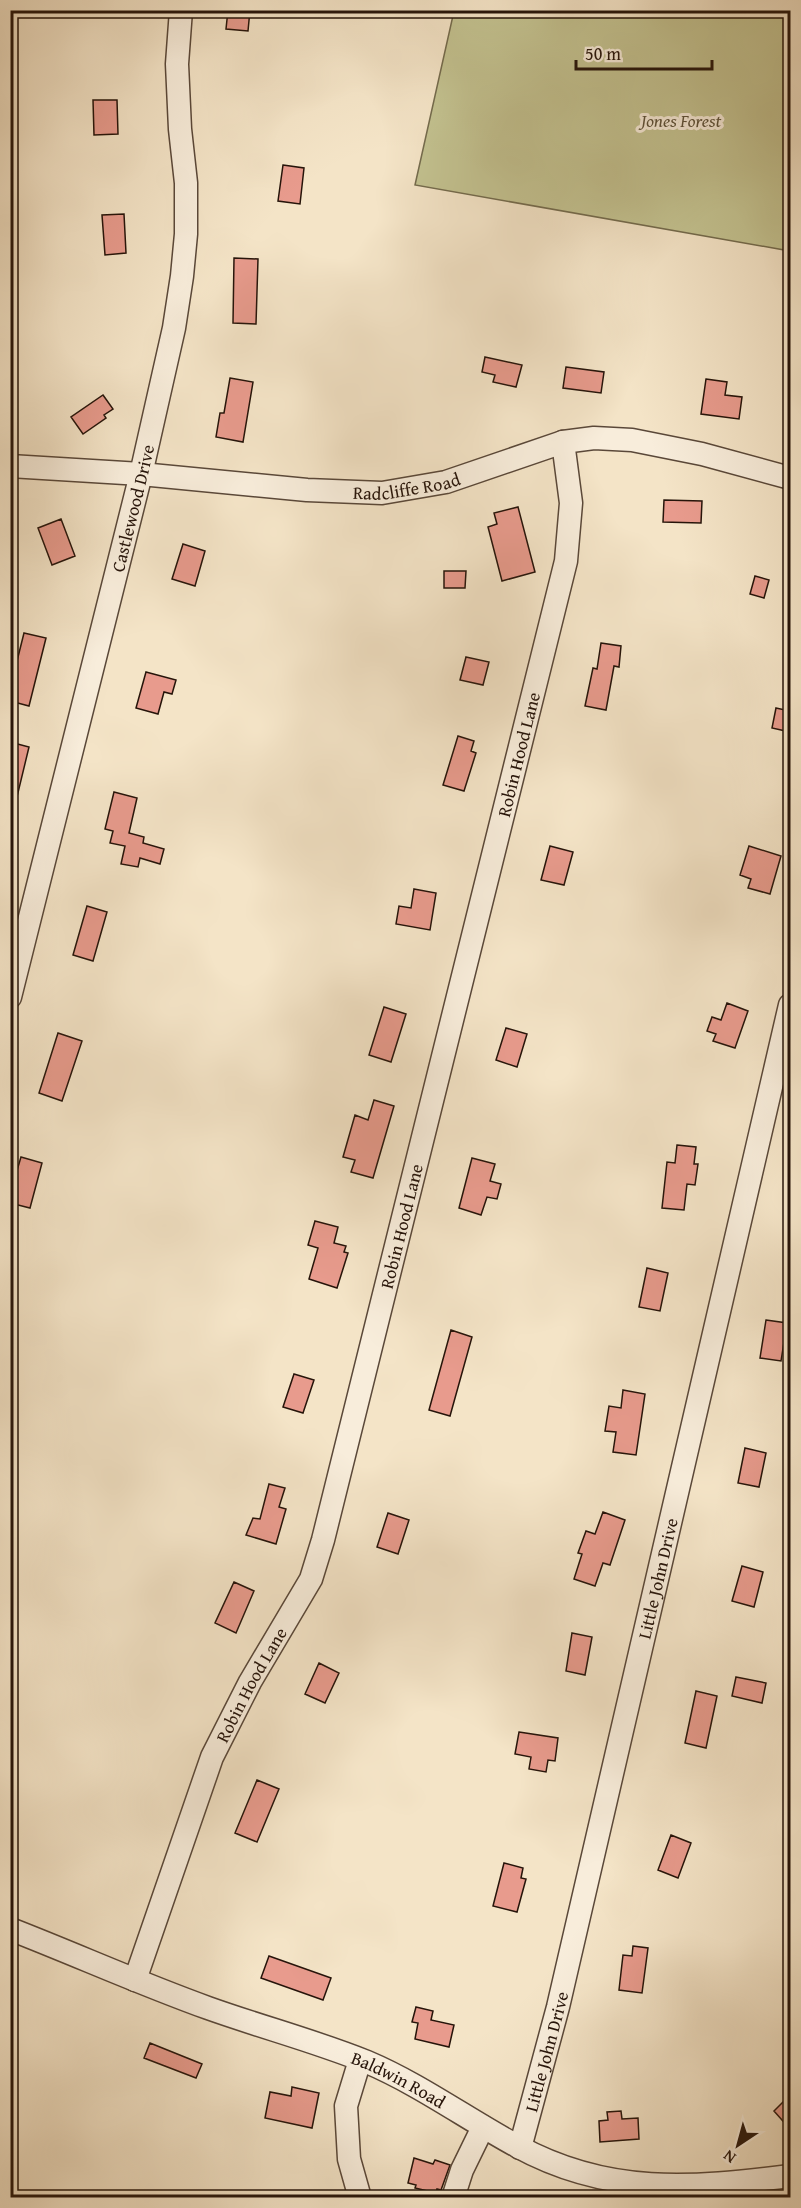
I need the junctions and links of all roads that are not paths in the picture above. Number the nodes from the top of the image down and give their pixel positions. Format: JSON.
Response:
{"nodes":[{"id":1,"x":181,"y":10,"type":"edge"},
{"id":2,"x":563,"y":442,"type":"junction"},
{"id":3,"x":10,"y":466,"type":"edge"},
{"id":4,"x":141,"y":474,"type":"junction"},
{"id":5,"x":790,"y":478,"type":"edge"},
{"id":6,"x":10,"y":997,"type":"edge"},
{"id":7,"x":790,"y":1005,"type":"edge"},
{"id":8,"x":10,"y":1929,"type":"edge"},
{"id":9,"x":135,"y":1980,"type":"junction"},
{"id":10,"x":360,"y":2060,"type":"junction"},
{"id":11,"x":483,"y":2127,"type":"junction"},
{"id":12,"x":520,"y":2148,"type":"junction"},
{"id":13,"x":790,"y":2176,"type":"edge"},
{"id":14,"x":696,"y":2192,"type":"edge"},
{"id":15,"x":360,"y":2198,"type":"edge"},
{"id":16,"x":453,"y":2198,"type":"edge"}],
"edges":[{"from":1,"to":4,"type":"street","name":"Castlewood Drive"},
{"from":2,"to":4,"type":"street","name":"Radcliffe Road"},
{"from":2,"to":5,"type":"street","name":"Radcliffe Road"},
{"from":2,"to":9,"type":"street","name":"Robin Hood Lane"},
{"from":3,"to":4,"type":"street","name":"Radcliffe Road"},
{"from":4,"to":6,"type":"street","name":"Castlewood Drive"},
{"from":7,"to":12,"type":"street","name":"Little John Drive"},
{"from":8,"to":9,"type":"street","name":"Baldwin Road"},
{"from":9,"to":10,"type":"street","name":"Baldwin Road"},
{"from":10,"to":11,"type":"street","name":"Baldwin Road"},
{"from":10,"to":15,"type":"street"},
{"from":11,"to":12,"type":"street","name":"Baldwin Road"},
{"from":11,"to":16,"type":"street"},
{"from":12,"to":14,"type":"street","name":"Baldwin Road"},
{"from":13,"to":14,"type":"street","name":"Baldwin Road"}]}
